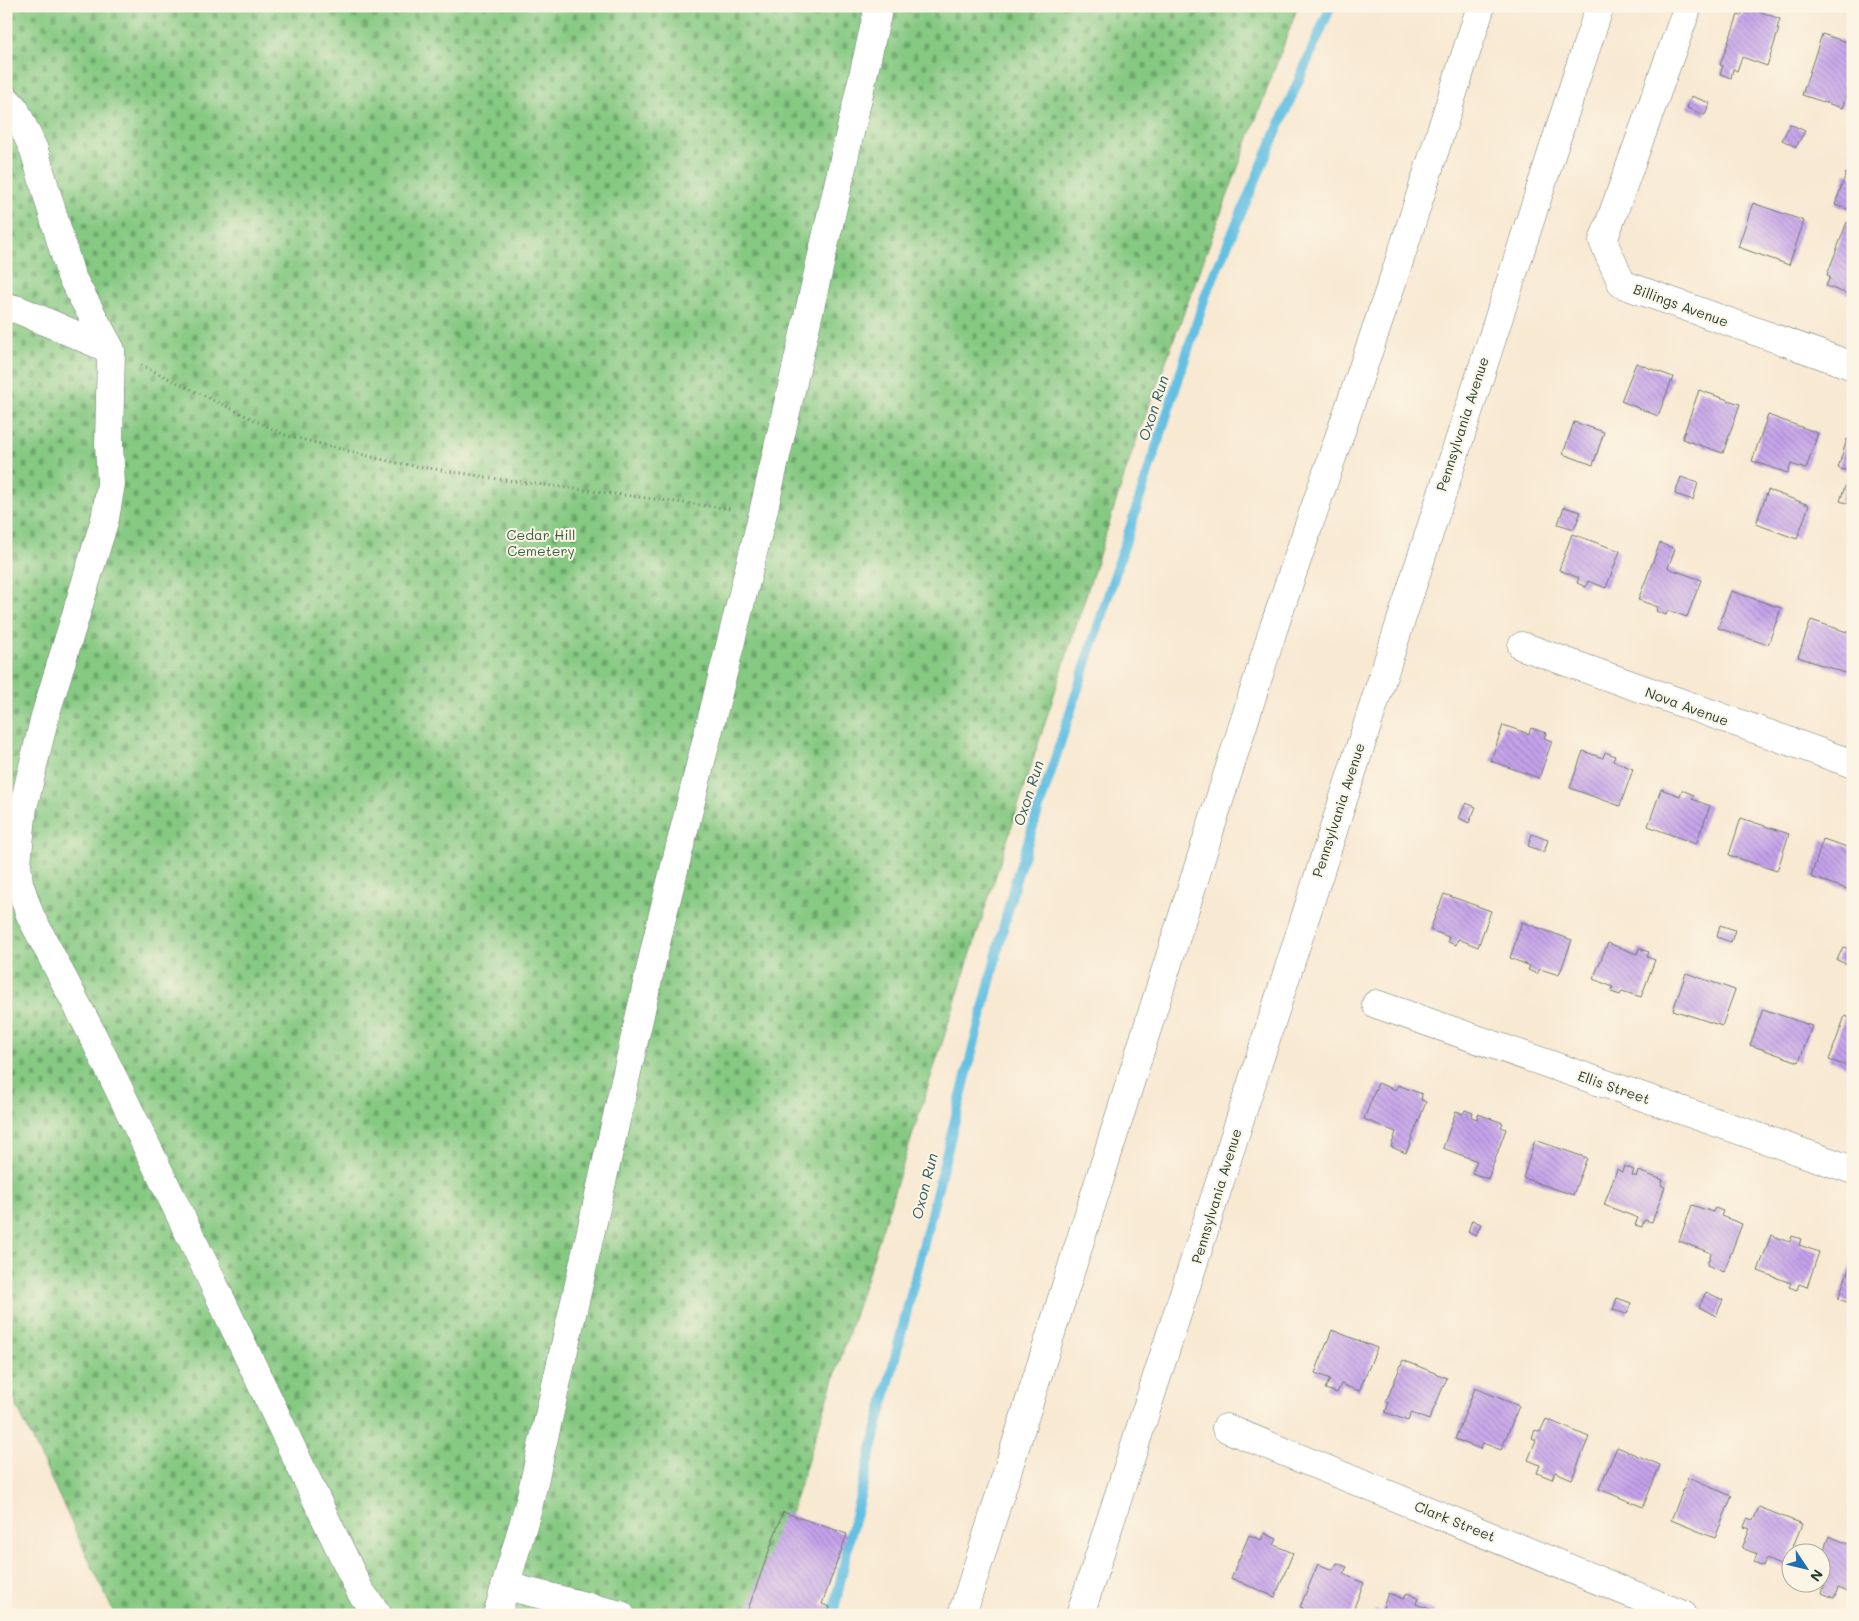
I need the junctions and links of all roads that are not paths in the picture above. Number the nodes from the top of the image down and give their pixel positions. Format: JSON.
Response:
{"nodes":[{"id":1,"x":879,"y":6,"type":"edge"},
{"id":2,"x":1481,"y":6,"type":"edge"},
{"id":3,"x":1600,"y":6,"type":"edge"},
{"id":4,"x":1688,"y":6,"type":"edge"},
{"id":5,"x":6,"y":99,"type":"edge"},
{"id":6,"x":6,"y":307,"type":"edge"},
{"id":7,"x":111,"y":350,"type":"junction"},
{"id":8,"x":1853,"y":366,"type":"edge"},
{"id":9,"x":1522,"y":646,"type":"dead end"},
{"id":10,"x":1853,"y":764,"type":"edge"},
{"id":11,"x":1376,"y":1004,"type":"dead end"},
{"id":12,"x":1853,"y":1170,"type":"edge"},
{"id":13,"x":1226,"y":1428,"type":"dead end"},
{"id":14,"x":506,"y":1586,"type":"junction"},
{"id":15,"x":378,"y":1615,"type":"edge"},
{"id":16,"x":497,"y":1615,"type":"edge"},
{"id":17,"x":622,"y":1615,"type":"edge"},
{"id":18,"x":962,"y":1615,"type":"edge"},
{"id":19,"x":1080,"y":1615,"type":"edge"},
{"id":20,"x":1683,"y":1615,"type":"edge"}],
"edges":[{"from":1,"to":14,"type":"main road"},
{"from":2,"to":18,"type":"main road"},
{"from":3,"to":19,"type":"main road","name":"Pennsylvania Avenue"},
{"from":4,"to":8,"type":"main road","name":"Billings Avenue"},
{"from":5,"to":7,"type":"main road"},
{"from":6,"to":7,"type":"main road"},
{"from":7,"to":15,"type":"main road"},
{"from":9,"to":10,"type":"main road","name":"Nova Avenue"},
{"from":11,"to":12,"type":"main road","name":"Ellis Street"},
{"from":13,"to":20,"type":"main road","name":"Clark Street"},
{"from":14,"to":16,"type":"main road"},
{"from":14,"to":17,"type":"main road"}]}
